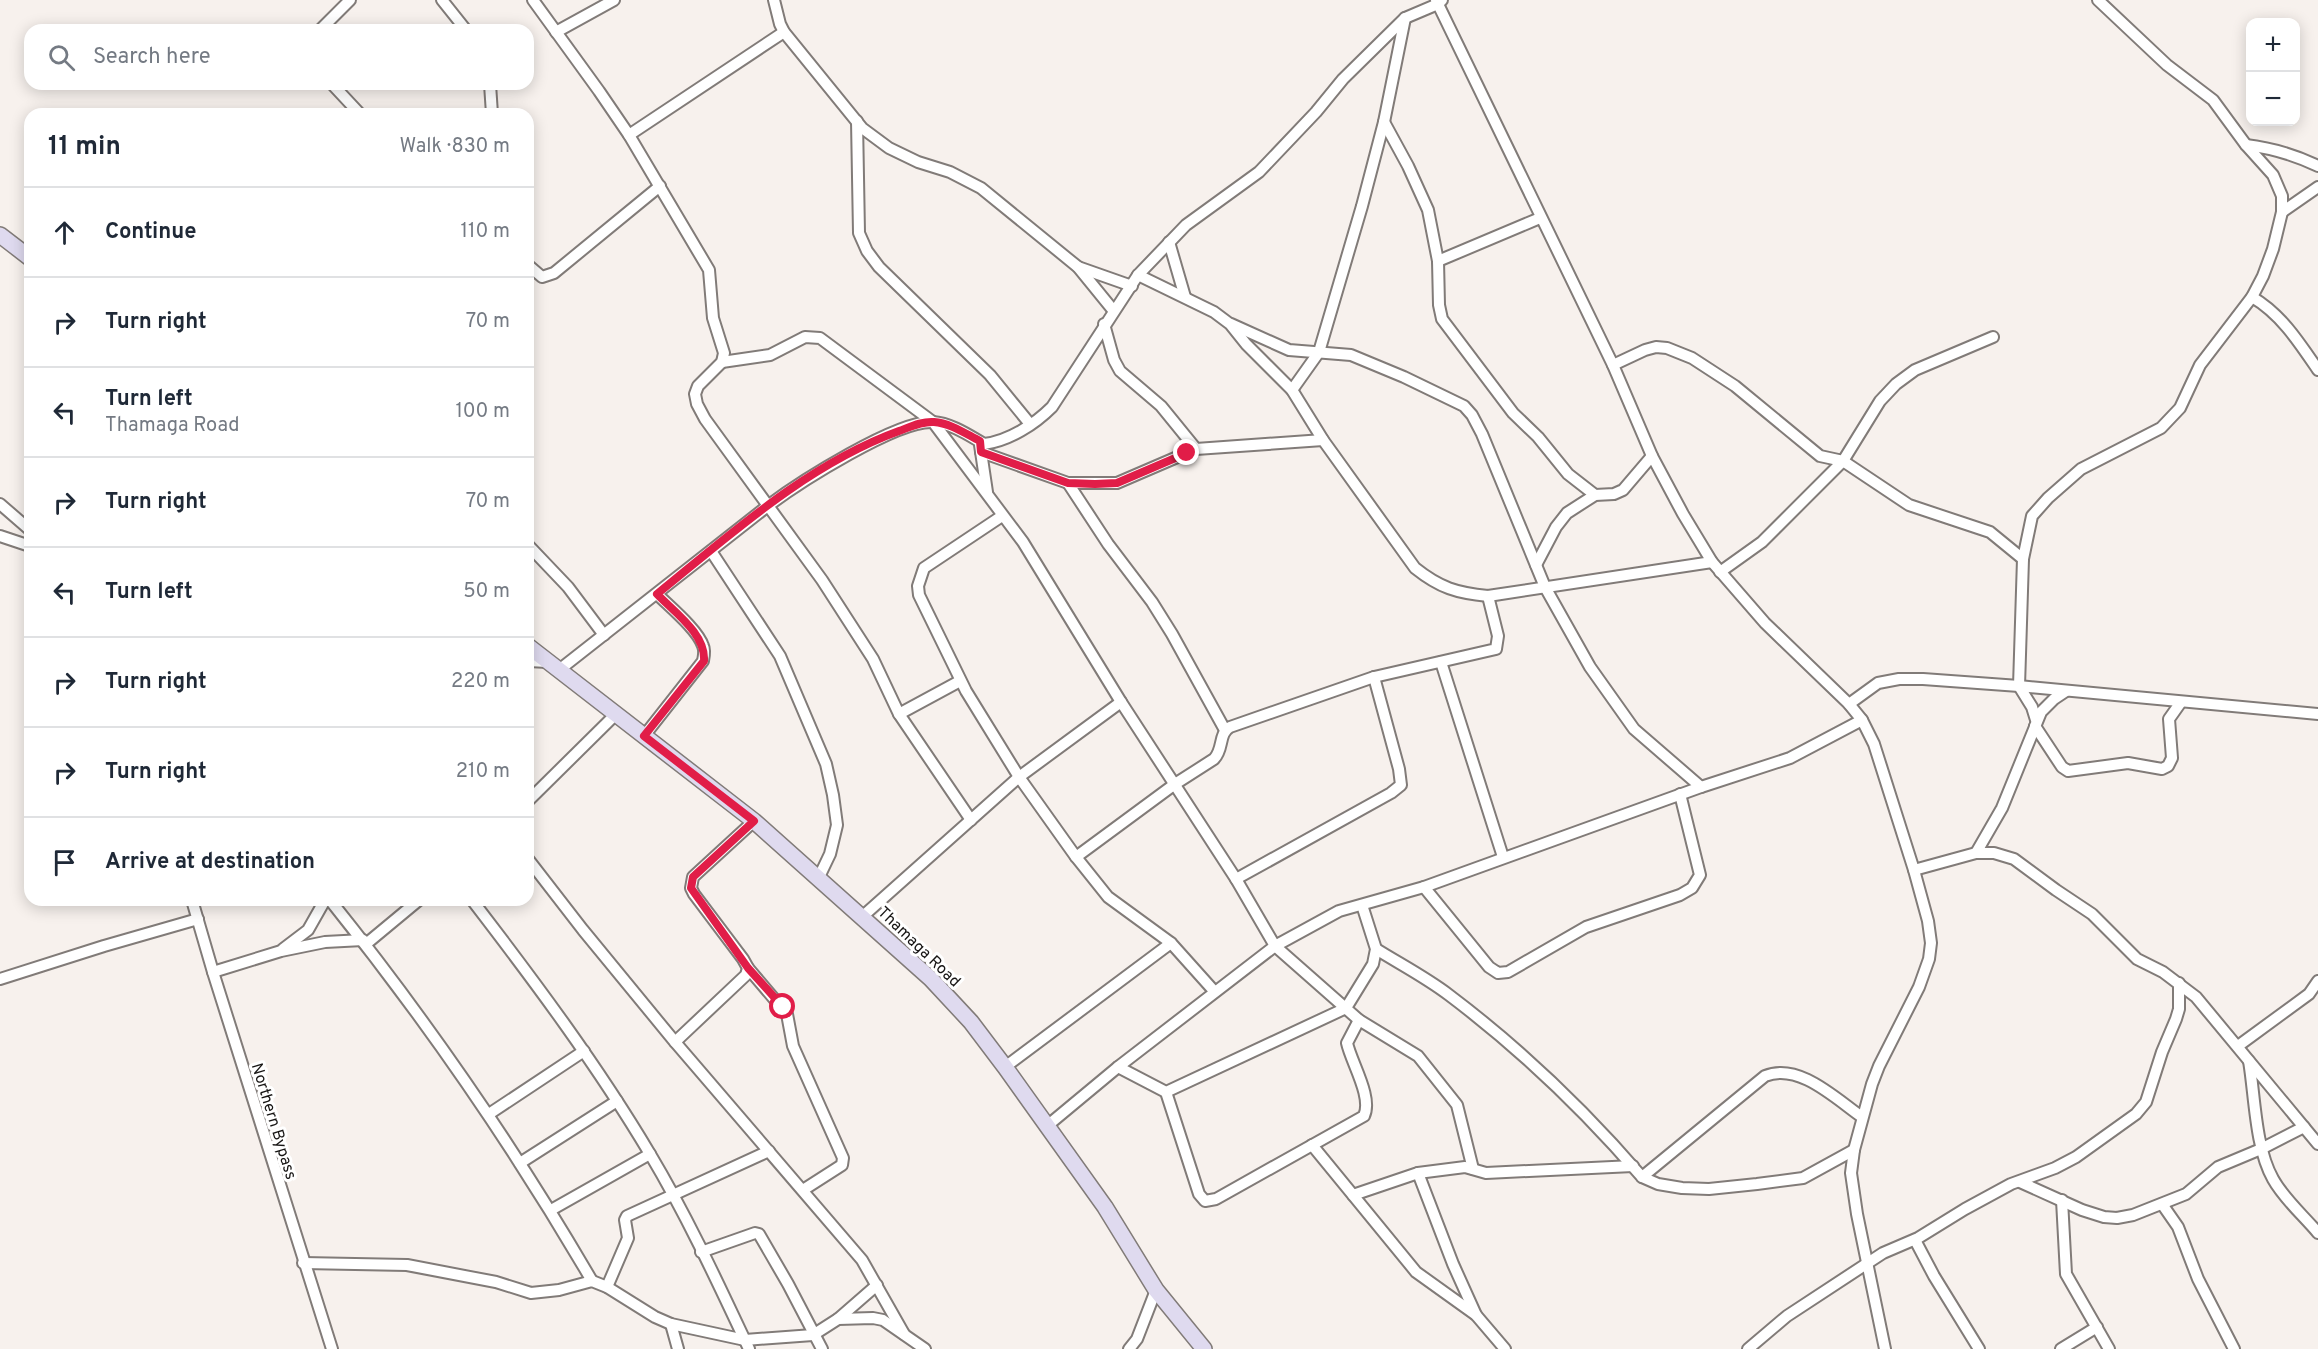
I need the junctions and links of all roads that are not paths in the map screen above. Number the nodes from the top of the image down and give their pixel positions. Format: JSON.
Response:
{"nodes":[{"id":1,"x":350,"y":0,"type":"edge"},
{"id":2,"x":442,"y":0,"type":"edge"},
{"id":3,"x":533,"y":0,"type":"edge"},
{"id":4,"x":774,"y":0,"type":"edge"},
{"id":5,"x":2098,"y":0,"type":"edge"},
{"id":6,"x":1439,"y":1,"type":"edge"},
{"id":7,"x":606,"y":2,"type":"edge"},
{"id":8,"x":1405,"y":18,"type":"junction"},
{"id":9,"x":326,"y":24,"type":"edge"},
{"id":10,"x":461,"y":24,"type":"edge"},
{"id":11,"x":556,"y":32,"type":"junction"},
{"id":12,"x":784,"y":32,"type":"junction"},
{"id":13,"x":338,"y":90,"type":"edge"},
{"id":14,"x":490,"y":90,"type":"edge"},
{"id":15,"x":354,"y":108,"type":"edge"},
{"id":16,"x":492,"y":108,"type":"edge"},
{"id":17,"x":857,"y":121,"type":"junction"},
{"id":18,"x":1384,"y":122,"type":"junction"},
{"id":19,"x":629,"y":135,"type":"junction"},
{"id":20,"x":2246,"y":145,"type":"junction"},
{"id":21,"x":2318,"y":166,"type":"edge"},
{"id":22,"x":660,"y":186,"type":"junction"},
{"id":23,"x":2318,"y":187,"type":"edge"},
{"id":24,"x":2282,"y":212,"type":"junction"},
{"id":25,"x":1540,"y":218,"type":"junction"},
{"id":26,"x":0,"y":235,"type":"edge"},
{"id":27,"x":1169,"y":242,"type":"junction"},
{"id":28,"x":24,"y":253,"type":"edge"},
{"id":29,"x":1438,"y":261,"type":"junction"},
{"id":30,"x":1078,"y":267,"type":"junction"},
{"id":31,"x":534,"y":270,"type":"edge"},
{"id":32,"x":1138,"y":276,"type":"junction"},
{"id":33,"x":1132,"y":286,"type":"junction"},
{"id":34,"x":1185,"y":297,"type":"junction"},
{"id":35,"x":2252,"y":297,"type":"junction"},
{"id":36,"x":1113,"y":310,"type":"junction"},
{"id":37,"x":1104,"y":324,"type":"junction"},
{"id":38,"x":1230,"y":324,"type":"junction"},
{"id":39,"x":1993,"y":337,"type":"dead end"},
{"id":40,"x":1319,"y":352,"type":"junction"},
{"id":41,"x":722,"y":362,"type":"junction"},
{"id":42,"x":1613,"y":365,"type":"junction"},
{"id":43,"x":2318,"y":370,"type":"edge"},
{"id":44,"x":1292,"y":390,"type":"junction"},
{"id":45,"x":933,"y":422,"type":"junction"},
{"id":46,"x":1030,"y":424,"type":"junction"},
{"id":47,"x":1323,"y":440,"type":"junction"},
{"id":48,"x":981,"y":446,"type":"junction"},
{"id":49,"x":1196,"y":449,"type":"junction"},
{"id":50,"x":1652,"y":456,"type":"junction"},
{"id":51,"x":1843,"y":461,"type":"junction"},
{"id":52,"x":1068,"y":483,"type":"junction"},
{"id":53,"x":987,"y":493,"type":"junction"},
{"id":54,"x":1595,"y":495,"type":"junction"},
{"id":55,"x":0,"y":504,"type":"edge"},
{"id":56,"x":769,"y":505,"type":"junction"},
{"id":57,"x":1002,"y":516,"type":"junction"},
{"id":58,"x":24,"y":525,"type":"edge"},
{"id":59,"x":0,"y":536,"type":"edge"},
{"id":60,"x":24,"y":544,"type":"edge"},
{"id":61,"x":534,"y":551,"type":"edge"},
{"id":62,"x":711,"y":551,"type":"junction"},
{"id":63,"x":2023,"y":559,"type":"junction"},
{"id":64,"x":1712,"y":562,"type":"junction"},
{"id":65,"x":1536,"y":565,"type":"junction"},
{"id":66,"x":1720,"y":572,"type":"junction"},
{"id":67,"x":1545,"y":587,"type":"junction"},
{"id":68,"x":657,"y":594,"type":"junction"},
{"id":69,"x":1488,"y":596,"type":"junction"},
{"id":70,"x":604,"y":635,"type":"junction"},
{"id":71,"x":534,"y":651,"type":"edge"},
{"id":72,"x":534,"y":662,"type":"edge"},
{"id":73,"x":1441,"y":662,"type":"junction"},
{"id":74,"x":554,"y":666,"type":"junction"},
{"id":75,"x":1374,"y":677,"type":"junction"},
{"id":76,"x":960,"y":681,"type":"junction"},
{"id":77,"x":2019,"y":686,"type":"junction"},
{"id":78,"x":2066,"y":691,"type":"junction"},
{"id":79,"x":1121,"y":702,"type":"junction"},
{"id":80,"x":2181,"y":702,"type":"junction"},
{"id":81,"x":1849,"y":704,"type":"junction"},
{"id":82,"x":616,"y":714,"type":"junction"},
{"id":83,"x":900,"y":714,"type":"junction"},
{"id":84,"x":2318,"y":714,"type":"edge"},
{"id":85,"x":1862,"y":720,"type":"junction"},
{"id":86,"x":2035,"y":723,"type":"junction"},
{"id":87,"x":1225,"y":730,"type":"junction"},
{"id":88,"x":644,"y":736,"type":"junction"},
{"id":89,"x":1020,"y":777,"type":"junction"},
{"id":90,"x":1175,"y":784,"type":"junction"},
{"id":91,"x":1701,"y":786,"type":"junction"},
{"id":92,"x":1680,"y":794,"type":"junction"},
{"id":93,"x":534,"y":795,"type":"edge"},
{"id":94,"x":971,"y":820,"type":"junction"},
{"id":95,"x":754,"y":821,"type":"junction"},
{"id":96,"x":1977,"y":854,"type":"junction"},
{"id":97,"x":1076,"y":857,"type":"junction"},
{"id":98,"x":1503,"y":857,"type":"junction"},
{"id":99,"x":534,"y":867,"type":"edge"},
{"id":100,"x":1914,"y":870,"type":"junction"},
{"id":101,"x":819,"y":877,"type":"junction"},
{"id":102,"x":1236,"y":879,"type":"junction"},
{"id":103,"x":1424,"y":887,"type":"junction"},
{"id":104,"x":1362,"y":905,"type":"junction"},
{"id":105,"x":194,"y":906,"type":"edge"},
{"id":106,"x":322,"y":906,"type":"edge"},
{"id":107,"x":335,"y":906,"type":"edge"},
{"id":108,"x":411,"y":906,"type":"edge"},
{"id":109,"x":477,"y":906,"type":"edge"},
{"id":110,"x":863,"y":916,"type":"junction"},
{"id":111,"x":198,"y":919,"type":"junction"},
{"id":112,"x":364,"y":942,"type":"junction"},
{"id":113,"x":1171,"y":943,"type":"junction"},
{"id":114,"x":1275,"y":946,"type":"junction"},
{"id":115,"x":1376,"y":949,"type":"junction"},
{"id":116,"x":281,"y":951,"type":"junction"},
{"id":117,"x":748,"y":968,"type":"junction"},
{"id":118,"x":213,"y":972,"type":"junction"},
{"id":119,"x":0,"y":979,"type":"edge"},
{"id":120,"x":2318,"y":981,"type":"edge"},
{"id":121,"x":2179,"y":983,"type":"junction"},
{"id":122,"x":1214,"y":991,"type":"junction"},
{"id":123,"x":2313,"y":998,"type":"edge"},
{"id":124,"x":1346,"y":1008,"type":"junction"},
{"id":125,"x":1359,"y":1020,"type":"junction"},
{"id":126,"x":675,"y":1042,"type":"junction"},
{"id":127,"x":2238,"y":1046,"type":"junction"},
{"id":128,"x":584,"y":1051,"type":"junction"},
{"id":129,"x":2248,"y":1059,"type":"junction"},
{"id":130,"x":1005,"y":1067,"type":"junction"},
{"id":131,"x":1118,"y":1067,"type":"junction"},
{"id":132,"x":1166,"y":1092,"type":"junction"},
{"id":133,"x":617,"y":1101,"type":"junction"},
{"id":134,"x":489,"y":1114,"type":"junction"},
{"id":135,"x":1862,"y":1117,"type":"junction"},
{"id":136,"x":1047,"y":1126,"type":"junction"},
{"id":137,"x":2304,"y":1127,"type":"junction"},
{"id":138,"x":2318,"y":1144,"type":"edge"},
{"id":139,"x":1312,"y":1145,"type":"junction"},
{"id":140,"x":2261,"y":1149,"type":"junction"},
{"id":141,"x":1854,"y":1150,"type":"junction"},
{"id":142,"x":770,"y":1151,"type":"junction"},
{"id":143,"x":650,"y":1154,"type":"junction"},
{"id":144,"x":520,"y":1163,"type":"junction"},
{"id":145,"x":1633,"y":1166,"type":"junction"},
{"id":146,"x":1473,"y":1169,"type":"junction"},
{"id":147,"x":1418,"y":1173,"type":"junction"},
{"id":148,"x":1642,"y":1177,"type":"junction"},
{"id":149,"x":2020,"y":1182,"type":"junction"},
{"id":150,"x":803,"y":1190,"type":"junction"},
{"id":151,"x":672,"y":1194,"type":"junction"},
{"id":152,"x":1353,"y":1195,"type":"junction"},
{"id":153,"x":2062,"y":1200,"type":"junction"},
{"id":154,"x":2162,"y":1204,"type":"junction"},
{"id":155,"x":551,"y":1210,"type":"junction"},
{"id":156,"x":2318,"y":1233,"type":"edge"},
{"id":157,"x":1915,"y":1240,"type":"junction"},
{"id":158,"x":701,"y":1252,"type":"junction"},
{"id":159,"x":303,"y":1263,"type":"junction"},
{"id":160,"x":1867,"y":1264,"type":"junction"},
{"id":161,"x":592,"y":1281,"type":"junction"},
{"id":162,"x":877,"y":1285,"type":"junction"},
{"id":163,"x":607,"y":1287,"type":"junction"},
{"id":164,"x":1156,"y":1290,"type":"junction"},
{"id":165,"x":1476,"y":1315,"type":"junction"},
{"id":166,"x":838,"y":1319,"type":"junction"},
{"id":167,"x":671,"y":1324,"type":"junction"},
{"id":168,"x":2097,"y":1327,"type":"junction"},
{"id":169,"x":904,"y":1334,"type":"junction"},
{"id":170,"x":813,"y":1335,"type":"junction"},
{"id":171,"x":747,"y":1346,"type":"edge"},
{"id":172,"x":332,"y":1349,"type":"edge"},
{"id":173,"x":678,"y":1349,"type":"edge"},
{"id":174,"x":822,"y":1349,"type":"edge"},
{"id":175,"x":926,"y":1349,"type":"edge"},
{"id":176,"x":1129,"y":1349,"type":"edge"},
{"id":177,"x":1204,"y":1349,"type":"edge"},
{"id":178,"x":1505,"y":1349,"type":"edge"},
{"id":179,"x":1748,"y":1349,"type":"edge"},
{"id":180,"x":1885,"y":1349,"type":"edge"},
{"id":181,"x":1979,"y":1349,"type":"edge"},
{"id":182,"x":2061,"y":1349,"type":"edge"},
{"id":183,"x":2109,"y":1349,"type":"edge"},
{"id":184,"x":2234,"y":1349,"type":"edge"}],
"edges":[{"from":1,"to":9,"type":"street"},
{"from":2,"to":10,"type":"street"},
{"from":3,"to":11,"type":"street"},
{"from":4,"to":12,"type":"street"},
{"from":5,"to":20,"type":"street"},
{"from":6,"to":8,"type":"street"},
{"from":6,"to":25,"type":"street"},
{"from":7,"to":11,"type":"street"},
{"from":8,"to":18,"type":"street"},
{"from":8,"to":27,"type":"street"},
{"from":11,"to":19,"type":"street"},
{"from":12,"to":17,"type":"street"},
{"from":12,"to":19,"type":"street"},
{"from":13,"to":15,"type":"street"},
{"from":14,"to":16,"type":"street"},
{"from":17,"to":30,"type":"street"},
{"from":17,"to":46,"type":"street"},
{"from":18,"to":29,"type":"street"},
{"from":18,"to":40,"type":"street"},
{"from":19,"to":22,"type":"street"},
{"from":20,"to":21,"type":"street"},
{"from":20,"to":24,"type":"street"},
{"from":22,"to":31,"type":"street"},
{"from":22,"to":41,"type":"street"},
{"from":23,"to":24,"type":"street"},
{"from":24,"to":35,"type":"street"},
{"from":25,"to":29,"type":"street"},
{"from":25,"to":42,"type":"street"},
{"from":26,"to":28,"type":"main road"},
{"from":27,"to":32,"type":"street"},
{"from":27,"to":34,"type":"street"},
{"from":29,"to":54,"type":"street"},
{"from":30,"to":33,"type":"street"},
{"from":30,"to":36,"type":"street"},
{"from":32,"to":33,"type":"street"},
{"from":32,"to":34,"type":"street"},
{"from":33,"to":36,"type":"street"},
{"from":34,"to":38,"type":"street"},
{"from":35,"to":43,"type":"street"},
{"from":35,"to":63,"type":"street"},
{"from":36,"to":37,"type":"street"},
{"from":37,"to":46,"type":"street"},
{"from":37,"to":49,"type":"street"},
{"from":38,"to":40,"type":"street"},
{"from":38,"to":44,"type":"street"},
{"from":39,"to":51,"type":"street"},
{"from":40,"to":44,"type":"street"},
{"from":40,"to":65,"type":"street"},
{"from":41,"to":45,"type":"street"},
{"from":41,"to":56,"type":"street"},
{"from":42,"to":50,"type":"street"},
{"from":42,"to":51,"type":"street"},
{"from":44,"to":47,"type":"street"},
{"from":45,"to":48,"type":"street"},
{"from":45,"to":53,"type":"street"},
{"from":45,"to":56,"type":"street"},
{"from":46,"to":48,"type":"street"},
{"from":47,"to":49,"type":"street"},
{"from":47,"to":69,"type":"street"},
{"from":48,"to":52,"type":"street"},
{"from":48,"to":53,"type":"street"},
{"from":49,"to":52,"type":"street"},
{"from":50,"to":54,"type":"street"},
{"from":50,"to":64,"type":"street"},
{"from":51,"to":63,"type":"street"},
{"from":51,"to":66,"type":"street"},
{"from":52,"to":87,"type":"street"},
{"from":53,"to":57,"type":"street"},
{"from":54,"to":65,"type":"street"},
{"from":55,"to":58,"type":"street"},
{"from":56,"to":62,"type":"street"},
{"from":56,"to":83,"type":"street"},
{"from":57,"to":76,"type":"street"},
{"from":57,"to":79,"type":"street"},
{"from":59,"to":60,"type":"street"},
{"from":61,"to":70,"type":"street"},
{"from":62,"to":68,"type":"street"},
{"from":62,"to":101,"type":"street"},
{"from":63,"to":77,"type":"street"},
{"from":64,"to":66,"type":"street"},
{"from":64,"to":67,"type":"street"},
{"from":65,"to":67,"type":"street"},
{"from":66,"to":81,"type":"street"},
{"from":67,"to":69,"type":"street"},
{"from":67,"to":91,"type":"street"},
{"from":68,"to":70,"type":"street"},
{"from":68,"to":88,"type":"street"},
{"from":69,"to":73,"type":"street"},
{"from":70,"to":74,"type":"street"},
{"from":71,"to":74,"type":"main road","name":"Thamaga Road"},
{"from":72,"to":74,"type":"street"},
{"from":73,"to":75,"type":"street"},
{"from":73,"to":98,"type":"street"},
{"from":74,"to":82,"type":"main road","name":"Thamaga Road"},
{"from":75,"to":87,"type":"street"},
{"from":75,"to":102,"type":"street"},
{"from":76,"to":83,"type":"street"},
{"from":76,"to":89,"type":"street"},
{"from":77,"to":78,"type":"street"},
{"from":77,"to":81,"type":"street"},
{"from":77,"to":86,"type":"street"},
{"from":78,"to":80,"type":"street"},
{"from":78,"to":86,"type":"street"},
{"from":79,"to":89,"type":"street"},
{"from":79,"to":90,"type":"street"},
{"from":80,"to":84,"type":"street"},
{"from":80,"to":86,"type":"street"},
{"from":81,"to":85,"type":"street"},
{"from":82,"to":88,"type":"main road","name":"Thamaga Road"},
{"from":82,"to":93,"type":"street"},
{"from":83,"to":94,"type":"street"},
{"from":85,"to":91,"type":"street"},
{"from":85,"to":100,"type":"street"},
{"from":86,"to":96,"type":"street"},
{"from":87,"to":90,"type":"street"},
{"from":88,"to":95,"type":"main road","name":"Thamaga Road"},
{"from":89,"to":94,"type":"street"},
{"from":89,"to":97,"type":"street"},
{"from":90,"to":97,"type":"street"},
{"from":90,"to":102,"type":"street"},
{"from":91,"to":92,"type":"street"},
{"from":92,"to":98,"type":"street"},
{"from":92,"to":103,"type":"street"},
{"from":94,"to":110,"type":"street"},
{"from":95,"to":101,"type":"main road","name":"Thamaga Road"},
{"from":95,"to":117,"type":"street"},
{"from":96,"to":100,"type":"street"},
{"from":96,"to":121,"type":"street"},
{"from":97,"to":113,"type":"street"},
{"from":98,"to":103,"type":"street"},
{"from":99,"to":126,"type":"street"},
{"from":100,"to":135,"type":"street"},
{"from":101,"to":110,"type":"main road","name":"Thamaga Road"},
{"from":102,"to":114,"type":"street"},
{"from":103,"to":104,"type":"street"},
{"from":104,"to":114,"type":"street"},
{"from":104,"to":115,"type":"street"},
{"from":105,"to":111,"type":"street","name":"Northern Bypass"},
{"from":106,"to":116,"type":"street"},
{"from":107,"to":112,"type":"street"},
{"from":108,"to":112,"type":"street"},
{"from":109,"to":128,"type":"street"},
{"from":110,"to":130,"type":"main road","name":"Thamaga Road"},
{"from":111,"to":118,"type":"street","name":"Northern Bypass"},
{"from":111,"to":119,"type":"street"},
{"from":112,"to":116,"type":"street"},
{"from":112,"to":134,"type":"street"},
{"from":113,"to":122,"type":"street"},
{"from":113,"to":130,"type":"street"},
{"from":114,"to":122,"type":"street"},
{"from":114,"to":124,"type":"street"},
{"from":115,"to":124,"type":"street"},
{"from":115,"to":145,"type":"street"},
{"from":116,"to":118,"type":"street"},
{"from":117,"to":126,"type":"street"},
{"from":117,"to":150,"type":"street"},
{"from":118,"to":159,"type":"street","name":"Northern Bypass"},
{"from":120,"to":123,"type":"street"},
{"from":121,"to":127,"type":"street"},
{"from":121,"to":149,"type":"street"},
{"from":122,"to":131,"type":"street"},
{"from":123,"to":127,"type":"street"},
{"from":124,"to":125,"type":"street"},
{"from":124,"to":132,"type":"street"},
{"from":125,"to":139,"type":"street"},
{"from":125,"to":146,"type":"street"},
{"from":126,"to":142,"type":"street"},
{"from":127,"to":129,"type":"street"},
{"from":128,"to":133,"type":"street"},
{"from":128,"to":134,"type":"street"},
{"from":129,"to":137,"type":"street"},
{"from":129,"to":140,"type":"street"},
{"from":130,"to":136,"type":"main road","name":"Thamaga Road"},
{"from":131,"to":132,"type":"street"},
{"from":131,"to":136,"type":"street"},
{"from":132,"to":139,"type":"street"},
{"from":133,"to":143,"type":"street"},
{"from":133,"to":144,"type":"street"},
{"from":134,"to":144,"type":"street"},
{"from":135,"to":141,"type":"street"},
{"from":135,"to":148,"type":"street"},
{"from":136,"to":164,"type":"main road","name":"Thamaga Road"},
{"from":137,"to":138,"type":"street"},
{"from":137,"to":140,"type":"street"},
{"from":139,"to":152,"type":"street"},
{"from":140,"to":154,"type":"street"},
{"from":140,"to":156,"type":"street"},
{"from":141,"to":148,"type":"street"},
{"from":141,"to":160,"type":"street"},
{"from":142,"to":150,"type":"street"},
{"from":142,"to":151,"type":"street"},
{"from":143,"to":151,"type":"street"},
{"from":143,"to":155,"type":"street"},
{"from":144,"to":155,"type":"street"},
{"from":145,"to":146,"type":"street"},
{"from":145,"to":148,"type":"street"},
{"from":146,"to":147,"type":"street"},
{"from":147,"to":152,"type":"street"},
{"from":147,"to":165,"type":"street"},
{"from":149,"to":153,"type":"street"},
{"from":149,"to":157,"type":"street"},
{"from":150,"to":162,"type":"street"},
{"from":151,"to":158,"type":"street"},
{"from":151,"to":163,"type":"street"},
{"from":152,"to":165,"type":"street"},
{"from":153,"to":154,"type":"street"},
{"from":153,"to":168,"type":"street"},
{"from":154,"to":184,"type":"street"},
{"from":155,"to":161,"type":"street"},
{"from":157,"to":160,"type":"street"},
{"from":157,"to":181,"type":"street"},
{"from":158,"to":170,"type":"street"},
{"from":158,"to":171,"type":"street"},
{"from":159,"to":161,"type":"street"},
{"from":159,"to":172,"type":"street","name":"Northern Bypass"},
{"from":160,"to":179,"type":"street"},
{"from":160,"to":180,"type":"street"},
{"from":161,"to":163,"type":"street"},
{"from":162,"to":166,"type":"street"},
{"from":162,"to":169,"type":"street"},
{"from":163,"to":167,"type":"street"},
{"from":164,"to":176,"type":"street"},
{"from":164,"to":177,"type":"main road","name":"Thamaga Road"},
{"from":165,"to":178,"type":"street"},
{"from":166,"to":169,"type":"street"},
{"from":166,"to":170,"type":"street"},
{"from":167,"to":171,"type":"street"},
{"from":167,"to":173,"type":"street"},
{"from":168,"to":182,"type":"street"},
{"from":168,"to":183,"type":"street"},
{"from":169,"to":175,"type":"street"},
{"from":170,"to":171,"type":"street"},
{"from":170,"to":174,"type":"street"}]}
